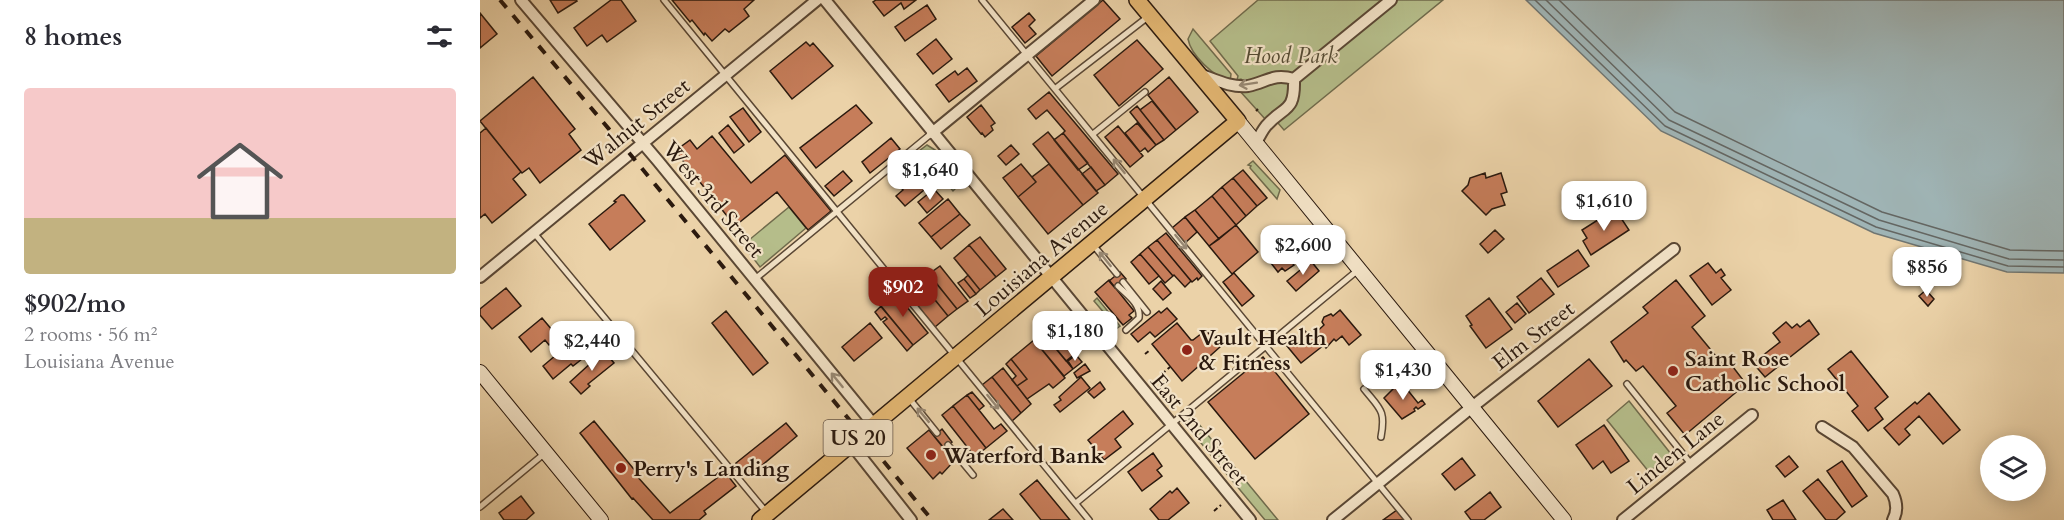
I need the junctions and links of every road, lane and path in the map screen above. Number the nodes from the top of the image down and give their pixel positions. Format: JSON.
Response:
{"nodes":[{"id":1,"x":664,"y":0,"type":"edge"},
{"id":2,"x":817,"y":0,"type":"edge"},
{"id":3,"x":825,"y":0,"type":"edge"},
{"id":4,"x":982,"y":0,"type":"edge"},
{"id":5,"x":1094,"y":0,"type":"edge"},
{"id":6,"x":1137,"y":0,"type":"edge"},
{"id":7,"x":1391,"y":0,"type":"edge"},
{"id":8,"x":527,"y":2,"type":"edge"},
{"id":9,"x":1150,"y":15,"type":"junction"},
{"id":10,"x":1028,"y":55,"type":"junction"},
{"id":11,"x":726,"y":75,"type":"junction"},
{"id":12,"x":1202,"y":75,"type":"junction"},
{"id":13,"x":1294,"y":79,"type":"junction"},
{"id":14,"x":1056,"y":88,"type":"junction"},
{"id":15,"x":1144,"y":92,"type":"dead end"},
{"id":16,"x":1238,"y":121,"type":"junction"},
{"id":17,"x":932,"y":133,"type":"junction"},
{"id":18,"x":1093,"y":134,"type":"junction"},
{"id":19,"x":1256,"y":143,"type":"junction"},
{"id":20,"x":642,"y":144,"type":"junction"},
{"id":21,"x":1146,"y":199,"type":"junction"},
{"id":22,"x":838,"y":212,"type":"junction"},
{"id":23,"x":534,"y":232,"type":"junction"},
{"id":24,"x":1092,"y":244,"type":"junction"},
{"id":25,"x":1674,"y":249,"type":"dead end"},
{"id":26,"x":1359,"y":268,"type":"junction"},
{"id":27,"x":1117,"y":274,"type":"dead end"},
{"id":28,"x":480,"y":277,"type":"edge"},
{"id":29,"x":755,"y":279,"type":"junction"},
{"id":30,"x":1051,"y":279,"type":"junction"},
{"id":31,"x":1147,"y":312,"type":"dead end"},
{"id":32,"x":1126,"y":330,"type":"dead end"},
{"id":33,"x":1265,"y":345,"type":"junction"},
{"id":34,"x":1150,"y":350,"type":"dead end"},
{"id":35,"x":1145,"y":354,"type":"dead end"},
{"id":36,"x":957,"y":357,"type":"junction"},
{"id":37,"x":1170,"y":367,"type":"dead end"},
{"id":38,"x":480,"y":372,"type":"edge"},
{"id":39,"x":1162,"y":374,"type":"dead end"},
{"id":40,"x":1627,"y":384,"type":"dead end"},
{"id":41,"x":1364,"y":388,"type":"dead end"},
{"id":42,"x":908,"y":397,"type":"junction"},
{"id":43,"x":1472,"y":407,"type":"junction"},
{"id":44,"x":1752,"y":415,"type":"dead end"},
{"id":45,"x":1170,"y":423,"type":"junction"},
{"id":46,"x":874,"y":425,"type":"junction"},
{"id":47,"x":1822,"y":427,"type":"dead end"},
{"id":48,"x":938,"y":433,"type":"dead end"},
{"id":49,"x":1380,"y":437,"type":"dead end"},
{"id":50,"x":851,"y":444,"type":"junction"},
{"id":51,"x":948,"y":445,"type":"dead end"},
{"id":52,"x":546,"y":452,"type":"junction"},
{"id":53,"x":1691,"y":464,"type":"junction"},
{"id":54,"x":973,"y":475,"type":"dead end"},
{"id":55,"x":1377,"y":484,"type":"junction"},
{"id":56,"x":1076,"y":503,"type":"junction"},
{"id":57,"x":1221,"y":505,"type":"dead end"},
{"id":58,"x":480,"y":507,"type":"edge"},
{"id":59,"x":1214,"y":511,"type":"dead end"},
{"id":60,"x":764,"y":517,"type":"edge"},
{"id":61,"x":601,"y":520,"type":"edge"},
{"id":62,"x":911,"y":520,"type":"edge"},
{"id":63,"x":1089,"y":520,"type":"edge"},
{"id":64,"x":1250,"y":520,"type":"edge"},
{"id":65,"x":1333,"y":520,"type":"edge"},
{"id":66,"x":1408,"y":520,"type":"edge"},
{"id":67,"x":1564,"y":520,"type":"edge"},
{"id":68,"x":1623,"y":520,"type":"edge"},
{"id":69,"x":1893,"y":520,"type":"edge"}],
"edges":[{"from":1,"to":11,"type":"lane"},
{"from":2,"to":11,"type":"street","name":"Walnut Street"},
{"from":3,"to":17,"type":"street","name":"East 2nd Street"},
{"from":4,"to":10,"type":"lane"},
{"from":5,"to":10,"type":"street"},
{"from":6,"to":9,"type":"main road"},
{"from":7,"to":13,"type":"street"},
{"from":8,"to":20,"type":"street","name":"West 3rd Street"},
{"from":9,"to":12,"type":"main road"},
{"from":9,"to":14,"type":"lane"},
{"from":10,"to":14,"type":"lane"},
{"from":10,"to":17,"type":"street"},
{"from":11,"to":20,"type":"street","name":"Walnut Street"},
{"from":11,"to":22,"type":"lane"},
{"from":13,"to":12,"type":"street","one_way":true},
{"from":12,"to":16,"type":"main road"},
{"from":13,"to":19,"type":"street"},
{"from":14,"to":18,"type":"lane"},
{"from":15,"to":18,"type":"lane"},
{"from":16,"to":19,"type":"main road"},
{"from":16,"to":21,"type":"main road","name":"Louisiana Avenue","number":"US 20"},
{"from":17,"to":22,"type":"lane"},
{"from":17,"to":30,"type":"street","name":"East 2nd Street"},
{"from":21,"to":18,"type":"lane","one_way":true},
{"from":19,"to":26,"type":"main road"},
{"from":20,"to":23,"type":"street","name":"Walnut Street"},
{"from":20,"to":29,"type":"street","name":"West 3rd Street"},
{"from":21,"to":24,"type":"main road","name":"Louisiana Avenue","number":"US 20"},
{"from":21,"to":33,"type":"lane","one_way":true},
{"from":22,"to":29,"type":"lane"},
{"from":22,"to":36,"type":"lane"},
{"from":23,"to":28,"type":"street","name":"Walnut Street"},
{"from":23,"to":60,"type":"lane"},
{"from":27,"to":24,"type":"lane","one_way":true},
{"from":24,"to":30,"type":"main road","name":"Louisiana Avenue","number":"US 20"},
{"from":25,"to":43,"type":"street","name":"Elm Street"},
{"from":26,"to":33,"type":"lane"},
{"from":26,"to":43,"type":"main road"},
{"from":46,"to":29,"type":"street","name":"West 3rd Street","one_way":true},
{"from":30,"to":36,"type":"main road","name":"Louisiana Avenue","number":"US 20"},
{"from":30,"to":45,"type":"street","name":"East 2nd Street"},
{"from":31,"to":32,"type":"lane"},
{"from":33,"to":45,"type":"lane"},
{"from":33,"to":55,"type":"lane"},
{"from":34,"to":35,"type":"path"},
{"from":36,"to":42,"type":"main road","name":"Louisiana Avenue","number":"US 20"},
{"from":36,"to":56,"type":"lane","one_way":true},
{"from":37,"to":39,"type":"path"},
{"from":38,"to":52,"type":"main road"},
{"from":40,"to":53,"type":"lane"},
{"from":41,"to":49,"type":"lane"},
{"from":42,"to":46,"type":"main road","name":"Louisiana Avenue","number":"US 20"},
{"from":48,"to":42,"type":"lane","one_way":true},
{"from":43,"to":55,"type":"street","name":"Elm Street"},
{"from":43,"to":67,"type":"main road"},
{"from":44,"to":53,"type":"street","name":"Linden Lane"},
{"from":45,"to":56,"type":"lane"},
{"from":45,"to":64,"type":"street","name":"East 2nd Street"},
{"from":46,"to":50,"type":"main road","name":"Louisiana Avenue","number":"US 20"},
{"from":47,"to":69,"type":"street"},
{"from":50,"to":60,"type":"main road","name":"Louisiana Avenue","number":"US 20"},
{"from":50,"to":62,"type":"street"},
{"from":51,"to":54,"type":"lane"},
{"from":52,"to":58,"type":"lane"},
{"from":52,"to":61,"type":"main road"},
{"from":53,"to":68,"type":"street","name":"Linden Lane"},
{"from":55,"to":65,"type":"street","name":"Elm Street"},
{"from":55,"to":66,"type":"lane"},
{"from":56,"to":63,"type":"lane"},
{"from":57,"to":59,"type":"path"}]}
